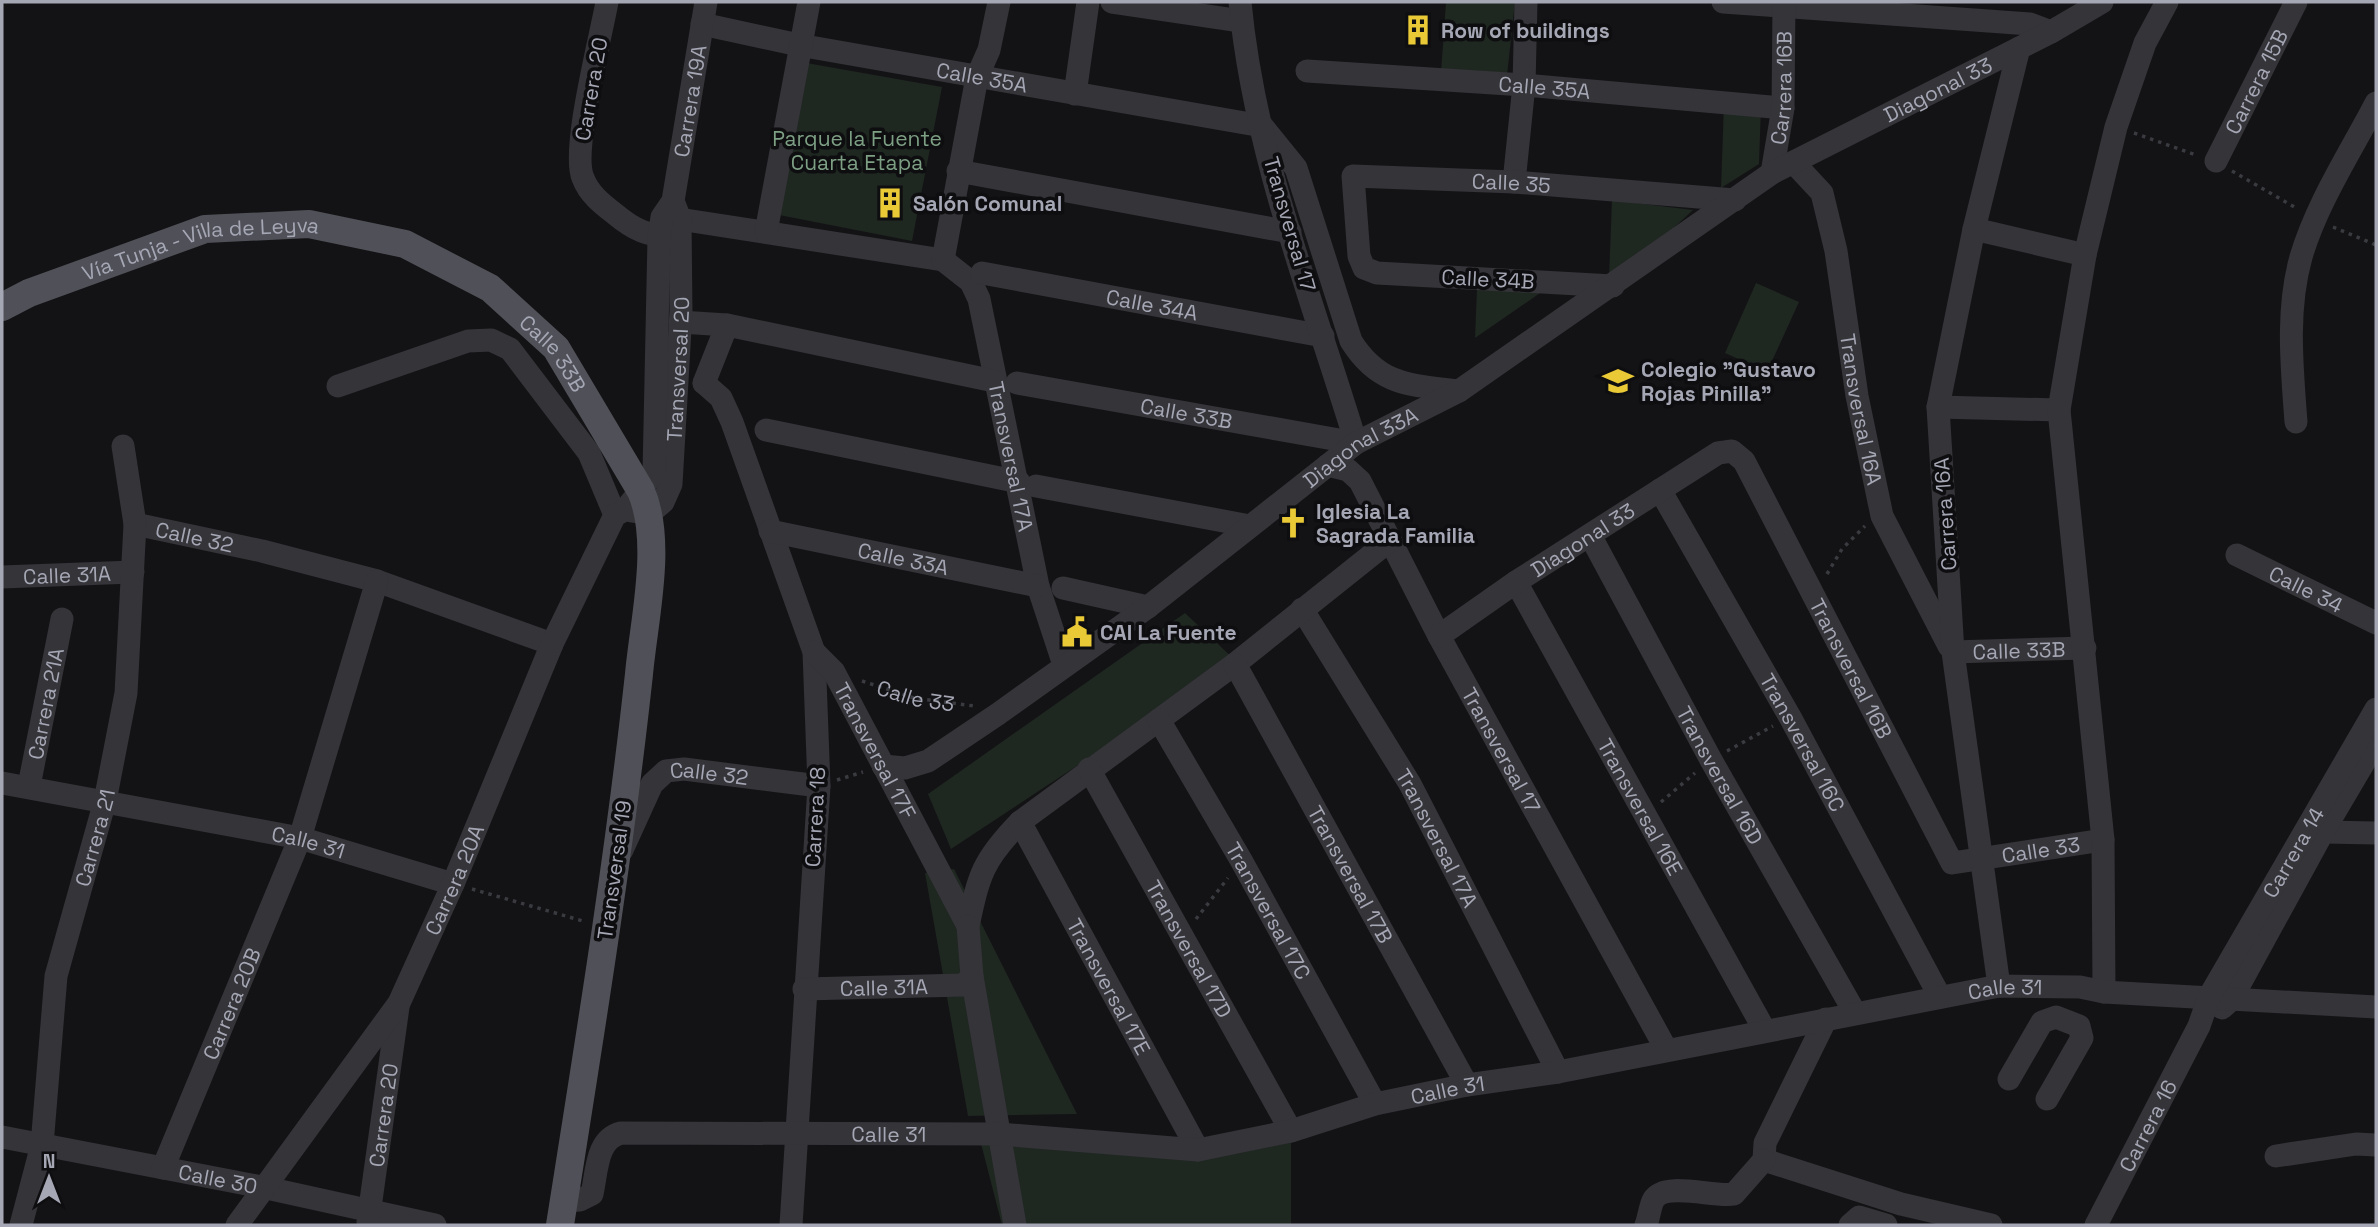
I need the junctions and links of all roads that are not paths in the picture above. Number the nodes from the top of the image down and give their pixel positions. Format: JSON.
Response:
{"nodes":[{"id":1,"x":607,"y":2,"type":"edge"},
{"id":2,"x":706,"y":2,"type":"edge"},
{"id":3,"x":809,"y":2,"type":"edge"},
{"id":4,"x":999,"y":2,"type":"edge"},
{"id":5,"x":1088,"y":2,"type":"edge"},
{"id":6,"x":1112,"y":2,"type":"edge"},
{"id":7,"x":1525,"y":2,"type":"edge"},
{"id":8,"x":1723,"y":2,"type":"edge"},
{"id":9,"x":2102,"y":2,"type":"edge"},
{"id":10,"x":2167,"y":2,"type":"edge"},
{"id":11,"x":2296,"y":2,"type":"edge"},
{"id":12,"x":1784,"y":4,"type":"edge"},
{"id":13,"x":2080,"y":8,"type":"edge"},
{"id":14,"x":1240,"y":11,"type":"edge"},
{"id":15,"x":702,"y":24,"type":"junction"},
{"id":16,"x":2051,"y":32,"type":"junction"},
{"id":17,"x":799,"y":45,"type":"junction"},
{"id":18,"x":2019,"y":48,"type":"junction"},
{"id":19,"x":1307,"y":71,"type":"dead end"},
{"id":20,"x":977,"y":77,"type":"junction"},
{"id":21,"x":1524,"y":85,"type":"junction"},
{"id":22,"x":1075,"y":94,"type":"junction"},
{"id":23,"x":2376,"y":103,"type":"edge"},
{"id":24,"x":1783,"y":108,"type":"junction"},
{"id":25,"x":1262,"y":126,"type":"junction"},
{"id":26,"x":2216,"y":161,"type":"dead end"},
{"id":27,"x":1794,"y":163,"type":"junction"},
{"id":28,"x":958,"y":171,"type":"junction"},
{"id":29,"x":1772,"y":173,"type":"junction"},
{"id":30,"x":1514,"y":182,"type":"junction"},
{"id":31,"x":1735,"y":200,"type":"junction"},
{"id":32,"x":671,"y":222,"type":"junction"},
{"id":33,"x":1974,"y":229,"type":"junction"},
{"id":34,"x":766,"y":232,"type":"junction"},
{"id":35,"x":1290,"y":232,"type":"junction"},
{"id":36,"x":405,"y":244,"type":"joint"},
{"id":37,"x":2085,"y":255,"type":"junction"},
{"id":38,"x":943,"y":260,"type":"junction"},
{"id":39,"x":1364,"y":268,"type":"joint"},
{"id":40,"x":982,"y":273,"type":"dead end"},
{"id":41,"x":1613,"y":286,"type":"junction"},
{"id":42,"x":2,"y":307,"type":"edge"},
{"id":43,"x":680,"y":323,"type":"junction"},
{"id":44,"x":727,"y":325,"type":"junction"},
{"id":45,"x":1323,"y":336,"type":"junction"},
{"id":46,"x":677,"y":381,"type":"junction"},
{"id":47,"x":993,"y":381,"type":"junction"},
{"id":48,"x":705,"y":383,"type":"junction"},
{"id":49,"x":1017,"y":383,"type":"dead end"},
{"id":50,"x":338,"y":386,"type":"dead end"},
{"id":51,"x":1460,"y":391,"type":"junction"},
{"id":52,"x":1938,"y":407,"type":"junction"},
{"id":53,"x":2059,"y":410,"type":"junction"},
{"id":54,"x":2296,"y":422,"type":"dead end"},
{"id":55,"x":766,"y":430,"type":"dead end"},
{"id":56,"x":1356,"y":443,"type":"junction"},
{"id":57,"x":123,"y":446,"type":"dead end"},
{"id":58,"x":1731,"y":451,"type":"joint"},
{"id":59,"x":1328,"y":465,"type":"junction"},
{"id":60,"x":1028,"y":484,"type":"junction"},
{"id":61,"x":1660,"y":490,"type":"junction"},
{"id":62,"x":633,"y":507,"type":"junction"},
{"id":63,"x":135,"y":524,"type":"junction"},
{"id":64,"x":1250,"y":526,"type":"junction"},
{"id":65,"x":770,"y":531,"type":"junction"},
{"id":66,"x":1591,"y":537,"type":"junction"},
{"id":67,"x":1389,"y":541,"type":"junction"},
{"id":68,"x":2237,"y":555,"type":"dead end"},
{"id":69,"x":133,"y":572,"type":"junction"},
{"id":70,"x":2,"y":577,"type":"edge"},
{"id":71,"x":377,"y":581,"type":"junction"},
{"id":72,"x":1516,"y":582,"type":"junction"},
{"id":73,"x":1038,"y":586,"type":"junction"},
{"id":74,"x":1063,"y":588,"type":"dead end"},
{"id":75,"x":1148,"y":607,"type":"junction"},
{"id":76,"x":1302,"y":609,"type":"junction"},
{"id":77,"x":62,"y":620,"type":"dead end"},
{"id":78,"x":2376,"y":623,"type":"edge"},
{"id":79,"x":1439,"y":636,"type":"junction"},
{"id":80,"x":552,"y":644,"type":"junction"},
{"id":81,"x":2085,"y":648,"type":"junction"},
{"id":82,"x":1952,"y":652,"type":"junction"},
{"id":83,"x":814,"y":653,"type":"junction"},
{"id":84,"x":1234,"y":664,"type":"junction"},
{"id":85,"x":1064,"y":665,"type":"junction"},
{"id":86,"x":2376,"y":709,"type":"edge"},
{"id":87,"x":1158,"y":720,"type":"junction"},
{"id":88,"x":2376,"y":743,"type":"edge"},
{"id":89,"x":883,"y":766,"type":"junction"},
{"id":90,"x":1088,"y":769,"type":"junction"},
{"id":91,"x":2,"y":783,"type":"edge"},
{"id":92,"x":29,"y":786,"type":"junction"},
{"id":93,"x":819,"y":786,"type":"junction"},
{"id":94,"x":105,"y":801,"type":"junction"},
{"id":95,"x":1020,"y":822,"type":"junction"},
{"id":96,"x":2323,"y":832,"type":"junction"},
{"id":97,"x":2376,"y":833,"type":"edge"},
{"id":98,"x":300,"y":838,"type":"junction"},
{"id":99,"x":2104,"y":840,"type":"junction"},
{"id":100,"x":1980,"y":857,"type":"junction"},
{"id":101,"x":615,"y":867,"type":"junction"},
{"id":102,"x":453,"y":884,"type":"junction"},
{"id":103,"x":968,"y":926,"type":"junction"},
{"id":104,"x":968,"y":980,"type":"junction"},
{"id":105,"x":1999,"y":986,"type":"junction"},
{"id":106,"x":2080,"y":987,"type":"junction"},
{"id":107,"x":804,"y":989,"type":"junction"},
{"id":108,"x":2104,"y":992,"type":"junction"},
{"id":109,"x":1940,"y":997,"type":"junction"},
{"id":110,"x":2220,"y":998,"type":"junction"},
{"id":111,"x":399,"y":1003,"type":"junction"},
{"id":112,"x":2376,"y":1007,"type":"edge"},
{"id":113,"x":1855,"y":1013,"type":"junction"},
{"id":114,"x":1826,"y":1019,"type":"junction"},
{"id":115,"x":2066,"y":1021,"type":"junction"},
{"id":116,"x":1765,"y":1031,"type":"junction"},
{"id":117,"x":1666,"y":1049,"type":"junction"},
{"id":118,"x":1558,"y":1072,"type":"junction"},
{"id":119,"x":2010,"y":1079,"type":"dead end"},
{"id":120,"x":1467,"y":1086,"type":"junction"},
{"id":121,"x":2047,"y":1099,"type":"dead end"},
{"id":122,"x":1375,"y":1104,"type":"junction"},
{"id":123,"x":1291,"y":1131,"type":"junction"},
{"id":124,"x":796,"y":1133,"type":"junction"},
{"id":125,"x":999,"y":1134,"type":"junction"},
{"id":126,"x":2,"y":1137,"type":"edge"},
{"id":127,"x":42,"y":1145,"type":"junction"},
{"id":128,"x":2376,"y":1145,"type":"edge"},
{"id":129,"x":1198,"y":1150,"type":"junction"},
{"id":130,"x":1764,"y":1156,"type":"junction"},
{"id":131,"x":2276,"y":1156,"type":"dead end"},
{"id":132,"x":163,"y":1168,"type":"junction"},
{"id":133,"x":262,"y":1187,"type":"junction"},
{"id":134,"x":562,"y":1213,"type":"edge"},
{"id":135,"x":1899,"y":1214,"type":"edge"},
{"id":136,"x":369,"y":1218,"type":"edge"},
{"id":137,"x":242,"y":1222,"type":"edge"},
{"id":138,"x":21,"y":1225,"type":"edge"},
{"id":139,"x":435,"y":1225,"type":"edge"},
{"id":140,"x":791,"y":1225,"type":"edge"},
{"id":141,"x":1015,"y":1225,"type":"edge"},
{"id":142,"x":1646,"y":1225,"type":"edge"},
{"id":143,"x":1850,"y":1225,"type":"edge"},
{"id":144,"x":1886,"y":1225,"type":"edge"},
{"id":145,"x":1991,"y":1225,"type":"edge"},
{"id":146,"x":2096,"y":1225,"type":"edge"}],
"edges":[{"from":1,"to":32,"type":"street","name":"Carrera 20"},
{"from":2,"to":15,"type":"street","name":"Carrera 19A"},
{"from":3,"to":17,"type":"street"},
{"from":4,"to":20,"type":"street"},
{"from":5,"to":22,"type":"street"},
{"from":6,"to":14,"type":"street"},
{"from":7,"to":21,"type":"street"},
{"from":8,"to":12,"type":"street"},
{"from":9,"to":13,"type":"street","name":"Diagonal 33"},
{"from":10,"to":37,"type":"street"},
{"from":11,"to":26,"type":"street","name":"Carrera 15B"},
{"from":12,"to":16,"type":"street"},
{"from":12,"to":24,"type":"street","name":"Carrera 16B"},
{"from":13,"to":16,"type":"street","name":"Diagonal 33"},
{"from":14,"to":25,"type":"street","name":"Transversal 17"},
{"from":15,"to":17,"type":"street","name":"Calle 35A"},
{"from":15,"to":32,"type":"street","name":"Carrera 19A"},
{"from":16,"to":18,"type":"street","name":"Diagonal 33"},
{"from":17,"to":20,"type":"street","name":"Calle 35A"},
{"from":17,"to":34,"type":"street"},
{"from":18,"to":27,"type":"street","name":"Diagonal 33"},
{"from":18,"to":33,"type":"street","name":"Carrera 16A"},
{"from":19,"to":21,"type":"street","name":"Calle 35A"},
{"from":20,"to":22,"type":"street","name":"Calle 35A"},
{"from":20,"to":28,"type":"street"},
{"from":21,"to":24,"type":"street","name":"Calle 35A"},
{"from":21,"to":30,"type":"street"},
{"from":22,"to":25,"type":"street","name":"Calle 35A"},
{"from":23,"to":54,"type":"street"},
{"from":24,"to":29,"type":"street","name":"Carrera 16B"},
{"from":25,"to":35,"type":"street","name":"Transversal 17"},
{"from":25,"to":51,"type":"street"},
{"from":27,"to":29,"type":"street","name":"Diagonal 33"},
{"from":27,"to":82,"type":"street","name":"Transversal 16A"},
{"from":28,"to":35,"type":"street"},
{"from":28,"to":38,"type":"street"},
{"from":29,"to":31,"type":"street","name":"Diagonal 33A"},
{"from":30,"to":31,"type":"street","name":"Calle 35"},
{"from":30,"to":39,"type":"street","name":"Calle 35"},
{"from":31,"to":41,"type":"street","name":"Diagonal 33A"},
{"from":32,"to":34,"type":"street"},
{"from":32,"to":43,"type":"street","name":"Transversal 20"},
{"from":32,"to":62,"type":"street","name":"Transversal 20"},
{"from":33,"to":37,"type":"street"},
{"from":33,"to":52,"type":"street","name":"Carrera 16A"},
{"from":34,"to":38,"type":"street"},
{"from":35,"to":45,"type":"street","name":"Transversal 17"},
{"from":36,"to":42,"type":"main road","name":"Vía Tunja - Villa de Leyva"},
{"from":36,"to":62,"type":"main road","name":"Calle 33B"},
{"from":37,"to":53,"type":"street"},
{"from":38,"to":47,"type":"street","name":"Transversal 17A"},
{"from":39,"to":41,"type":"street","name":"Calle 34B"},
{"from":40,"to":45,"type":"street","name":"Calle 34A"},
{"from":41,"to":51,"type":"street","name":"Diagonal 33A"},
{"from":43,"to":44,"type":"street"},
{"from":43,"to":46,"type":"street","name":"Transversal 20"},
{"from":44,"to":47,"type":"street"},
{"from":44,"to":48,"type":"street"},
{"from":45,"to":56,"type":"street","name":"Transversal 17"},
{"from":46,"to":48,"type":"street"},
{"from":46,"to":62,"type":"street","name":"Transversal 20"},
{"from":47,"to":60,"type":"street","name":"Transversal 17A"},
{"from":48,"to":65,"type":"street","name":"Carrera 18"},
{"from":49,"to":56,"type":"street","name":"Calle 33B"},
{"from":50,"to":62,"type":"street"},
{"from":51,"to":56,"type":"street","name":"Diagonal 33A"},
{"from":52,"to":53,"type":"street"},
{"from":52,"to":82,"type":"street","name":"Carrera 16A"},
{"from":53,"to":81,"type":"street"},
{"from":55,"to":60,"type":"street"},
{"from":56,"to":59,"type":"street","name":"Diagonal 33A"},
{"from":57,"to":63,"type":"street","name":"Carrera 21"},
{"from":58,"to":61,"type":"street","name":"Diagonal 33"},
{"from":58,"to":100,"type":"street","name":"Transversal 16B"},
{"from":59,"to":64,"type":"street","name":"Diagonal 33A"},
{"from":59,"to":67,"type":"street","name":"Transversal 17"},
{"from":60,"to":64,"type":"street"},
{"from":60,"to":73,"type":"street","name":"Transversal 17A"},
{"from":61,"to":66,"type":"street","name":"Diagonal 33"},
{"from":61,"to":109,"type":"street","name":"Transversal 16C"},
{"from":62,"to":80,"type":"street","name":"Carrera 20A"},
{"from":62,"to":101,"type":"main road","name":"Transversal 19"},
{"from":63,"to":69,"type":"street","name":"Carrera 21"},
{"from":63,"to":71,"type":"street","name":"Calle 32"},
{"from":64,"to":75,"type":"street","name":"Diagonal 33A"},
{"from":65,"to":73,"type":"street","name":"Calle 33A"},
{"from":65,"to":83,"type":"street","name":"Carrera 18"},
{"from":66,"to":72,"type":"street","name":"Diagonal 33"},
{"from":66,"to":113,"type":"street","name":"Transversal 16D"},
{"from":67,"to":76,"type":"street"},
{"from":67,"to":79,"type":"street","name":"Transversal 17"},
{"from":68,"to":78,"type":"street","name":"Calle 34"},
{"from":69,"to":70,"type":"street","name":"Calle 31A"},
{"from":69,"to":94,"type":"street","name":"Carrera 21"},
{"from":71,"to":80,"type":"street"},
{"from":71,"to":98,"type":"street"},
{"from":72,"to":79,"type":"street","name":"Diagonal 33"},
{"from":72,"to":116,"type":"street","name":"Transversal 16E"},
{"from":73,"to":85,"type":"street","name":"Transversal 17A"},
{"from":74,"to":75,"type":"street"},
{"from":75,"to":85,"type":"street","name":"Diagonal 33A"},
{"from":76,"to":84,"type":"street"},
{"from":76,"to":118,"type":"street","name":"Transversal 17A"},
{"from":77,"to":92,"type":"street","name":"Carrera 21A"},
{"from":79,"to":117,"type":"street","name":"Transversal 17"},
{"from":80,"to":102,"type":"street","name":"Carrera 20A"},
{"from":81,"to":82,"type":"street","name":"Calle 33B"},
{"from":81,"to":99,"type":"street"},
{"from":82,"to":100,"type":"street","name":"Carrera 16A"},
{"from":83,"to":89,"type":"street","name":"Transversal 17F"},
{"from":83,"to":93,"type":"street","name":"Carrera 18"},
{"from":84,"to":87,"type":"street"},
{"from":84,"to":120,"type":"street","name":"Transversal 17B"},
{"from":85,"to":89,"type":"street","name":"Diagonal 33A"},
{"from":86,"to":110,"type":"street","name":"Carrera 14"},
{"from":87,"to":90,"type":"street"},
{"from":87,"to":122,"type":"street","name":"Transversal 17C"},
{"from":88,"to":96,"type":"street","name":"Carrera 14"},
{"from":89,"to":103,"type":"street","name":"Transversal 17F"},
{"from":90,"to":95,"type":"street"},
{"from":90,"to":123,"type":"street","name":"Transversal 17D"},
{"from":91,"to":92,"type":"street","name":"Calle 31"},
{"from":92,"to":94,"type":"street","name":"Calle 31"},
{"from":93,"to":101,"type":"street","name":"Calle 32"},
{"from":93,"to":107,"type":"street","name":"Carrera 18"},
{"from":94,"to":98,"type":"street","name":"Calle 31"},
{"from":94,"to":127,"type":"street","name":"Carrera 21"},
{"from":95,"to":103,"type":"street"},
{"from":95,"to":129,"type":"street","name":"Transversal 17E"},
{"from":96,"to":97,"type":"street"},
{"from":96,"to":110,"type":"street","name":"Carrera 14"},
{"from":98,"to":102,"type":"street","name":"Calle 31"},
{"from":98,"to":132,"type":"street","name":"Carrera 20B"},
{"from":99,"to":100,"type":"street","name":"Calle 33"},
{"from":99,"to":108,"type":"street"},
{"from":100,"to":105,"type":"street","name":"Carrera 16A"},
{"from":101,"to":134,"type":"main road","name":"Transversal 19"},
{"from":102,"to":111,"type":"street","name":"Carrera 20A"},
{"from":103,"to":104,"type":"street"},
{"from":104,"to":107,"type":"street","name":"Calle 31A"},
{"from":104,"to":125,"type":"street"},
{"from":105,"to":106,"type":"street","name":"Calle 31"},
{"from":105,"to":109,"type":"street","name":"Calle 31"},
{"from":106,"to":108,"type":"street","name":"Calle 31"},
{"from":106,"to":115,"type":"street"},
{"from":107,"to":124,"type":"street","name":"Carrera 18"},
{"from":108,"to":110,"type":"street","name":"Calle 31"},
{"from":109,"to":113,"type":"street","name":"Calle 31"},
{"from":110,"to":112,"type":"street","name":"Calle 31"},
{"from":110,"to":146,"type":"street","name":"Carrera 16"},
{"from":111,"to":133,"type":"street","name":"Carrera 20A"},
{"from":111,"to":136,"type":"street","name":"Carrera 20"},
{"from":113,"to":114,"type":"street","name":"Calle 31"},
{"from":114,"to":116,"type":"street","name":"Calle 31"},
{"from":114,"to":130,"type":"street"},
{"from":115,"to":119,"type":"street"},
{"from":115,"to":121,"type":"street"},
{"from":116,"to":117,"type":"street","name":"Calle 31"},
{"from":117,"to":118,"type":"street","name":"Calle 31"},
{"from":118,"to":120,"type":"street","name":"Calle 31"},
{"from":120,"to":122,"type":"street","name":"Calle 31"},
{"from":122,"to":123,"type":"street","name":"Calle 31"},
{"from":123,"to":129,"type":"street","name":"Calle 31"},
{"from":124,"to":125,"type":"street","name":"Calle 31"},
{"from":124,"to":134,"type":"street","name":"Calle 31"},
{"from":124,"to":140,"type":"street","name":"Carrera 18"},
{"from":125,"to":129,"type":"street","name":"Calle 31"},
{"from":125,"to":141,"type":"street"},
{"from":126,"to":127,"type":"street","name":"Calle 30"},
{"from":127,"to":132,"type":"street","name":"Calle 30"},
{"from":127,"to":138,"type":"street","name":"Carrera 21"},
{"from":128,"to":131,"type":"street"},
{"from":130,"to":135,"type":"street"},
{"from":130,"to":142,"type":"street"},
{"from":132,"to":133,"type":"street","name":"Calle 30"},
{"from":133,"to":136,"type":"street","name":"Calle 30"},
{"from":133,"to":137,"type":"street","name":"Carrera 20A"},
{"from":135,"to":145,"type":"street"},
{"from":136,"to":139,"type":"street","name":"Calle 30"},
{"from":143,"to":144,"type":"street"}]}
